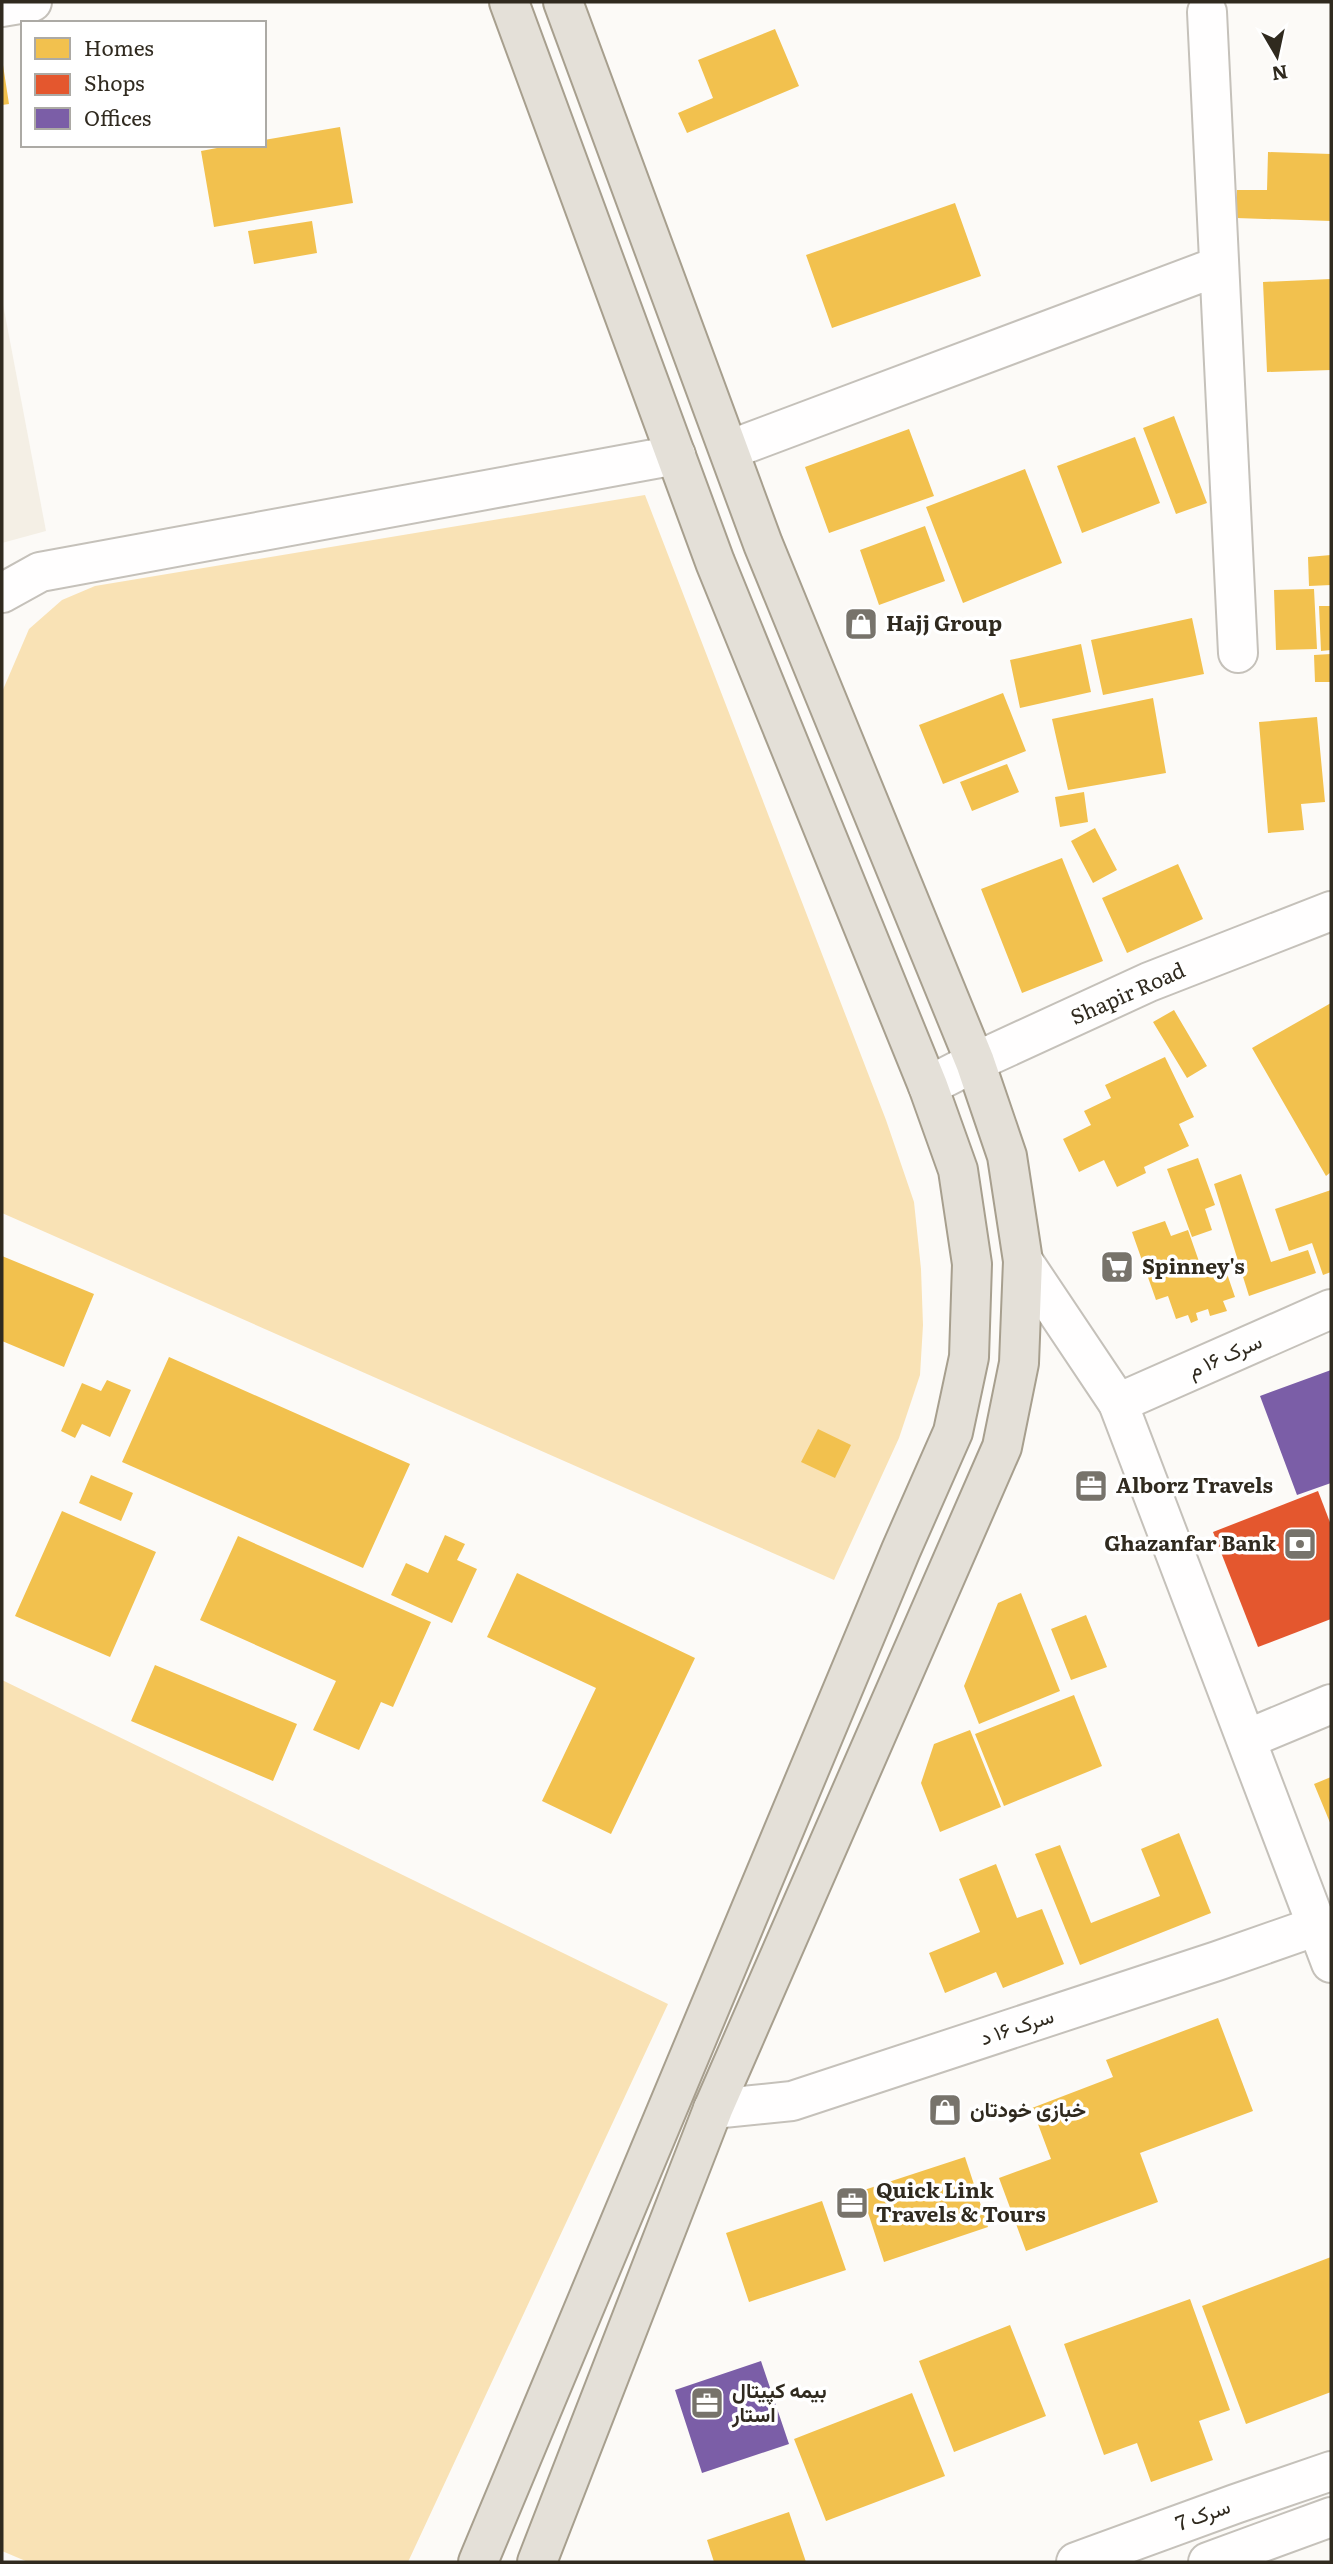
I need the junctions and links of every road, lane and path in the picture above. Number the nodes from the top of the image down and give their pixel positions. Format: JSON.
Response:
{"nodes":[{"id":1,"x":32,"y":2,"type":"edge"},
{"id":2,"x":509,"y":2,"type":"edge"},
{"id":3,"x":563,"y":2,"type":"edge"},
{"id":4,"x":2,"y":7,"type":"edge"},
{"id":5,"x":1207,"y":12,"type":"dead end"},
{"id":6,"x":1219,"y":266,"type":"junction"},
{"id":7,"x":729,"y":450,"type":"junction"},
{"id":8,"x":676,"y":455,"type":"junction"},
{"id":9,"x":2,"y":593,"type":"edge"},
{"id":10,"x":1238,"y":653,"type":"dead end"},
{"id":11,"x":1331,"y":911,"type":"edge"},
{"id":12,"x":975,"y":1062,"type":"junction"},
{"id":13,"x":928,"y":1086,"type":"junction"},
{"id":14,"x":1023,"y":1261,"type":"junction"},
{"id":15,"x":1331,"y":1309,"type":"edge"},
{"id":16,"x":1118,"y":1403,"type":"junction"},
{"id":17,"x":1331,"y":1704,"type":"edge"},
{"id":18,"x":1247,"y":1738,"type":"junction"},
{"id":19,"x":1317,"y":1926,"type":"junction"},
{"id":20,"x":1331,"y":1963,"type":"edge"},
{"id":21,"x":674,"y":2095,"type":"junction"},
{"id":22,"x":713,"y":2109,"type":"junction"},
{"id":23,"x":1331,"y":2471,"type":"edge"},
{"id":24,"x":1331,"y":2517,"type":"edge"},
{"id":25,"x":478,"y":2562,"type":"edge"},
{"id":26,"x":537,"y":2562,"type":"edge"},
{"id":27,"x":1076,"y":2562,"type":"edge"},
{"id":28,"x":1208,"y":2562,"type":"edge"}],
"edges":[{"from":1,"to":4,"type":"street"},
{"from":2,"to":8,"type":"main road"},
{"from":3,"to":7,"type":"main road"},
{"from":5,"to":6,"type":"street"},
{"from":6,"to":7,"type":"street"},
{"from":6,"to":10,"type":"street"},
{"from":7,"to":12,"type":"main road"},
{"from":8,"to":9,"type":"street"},
{"from":8,"to":13,"type":"main road"},
{"from":11,"to":12,"type":"street","name":"Shapir Road"},
{"from":12,"to":13,"type":"street","name":"Shapir Road"},
{"from":12,"to":14,"type":"main road"},
{"from":13,"to":21,"type":"main road"},
{"from":14,"to":16,"type":"street"},
{"from":14,"to":22,"type":"main road"},
{"from":15,"to":16,"type":"street","name":"سرک ۱۶ م"},
{"from":16,"to":18,"type":"street"},
{"from":17,"to":18,"type":"street"},
{"from":18,"to":19,"type":"street"},
{"from":19,"to":20,"type":"street"},
{"from":19,"to":22,"type":"street","name":"سرک ۱۶ د"},
{"from":21,"to":22,"type":"main road"},
{"from":21,"to":25,"type":"main road"},
{"from":22,"to":26,"type":"main road"},
{"from":23,"to":27,"type":"street","name":"سرک 7"},
{"from":24,"to":28,"type":"street"}]}
